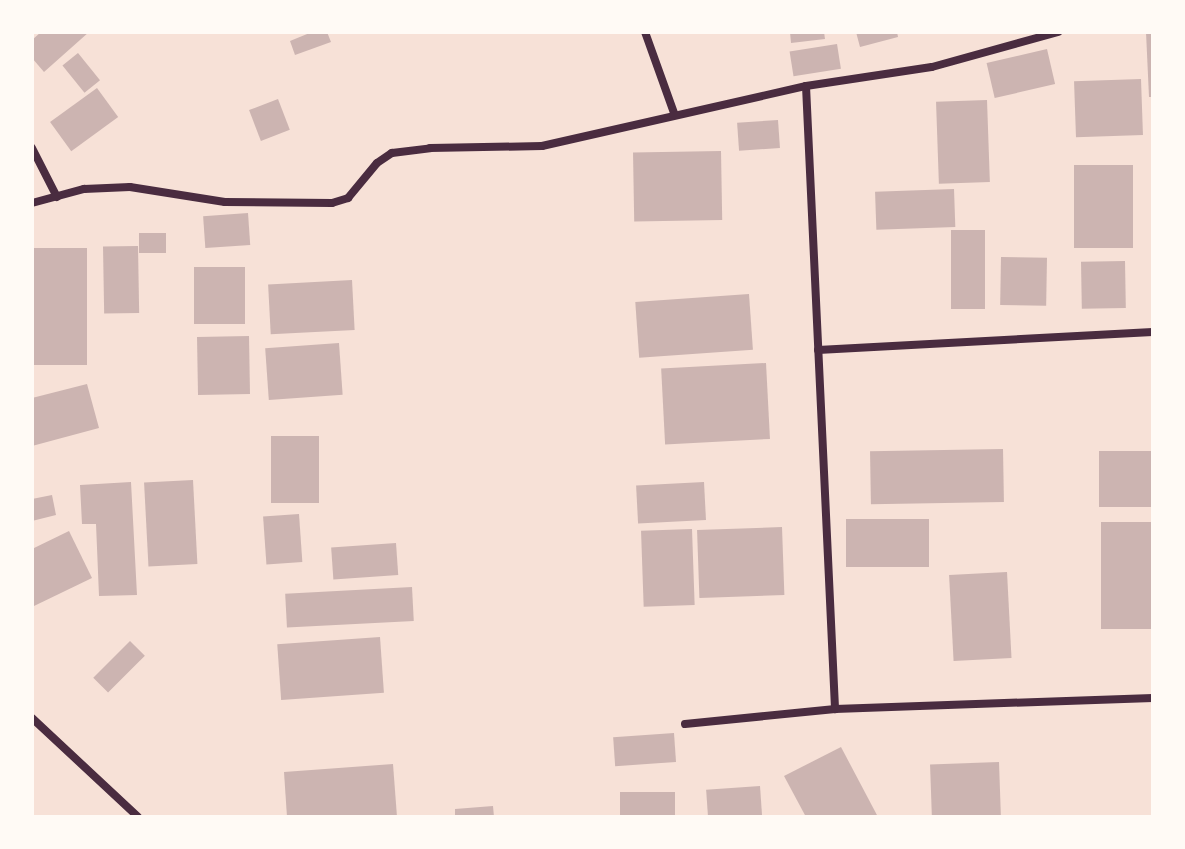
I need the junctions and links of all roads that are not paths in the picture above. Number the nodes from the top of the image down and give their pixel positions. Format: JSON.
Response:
{"nodes":[{"id":1,"x":645,"y":32,"type":"edge"},
{"id":2,"x":1058,"y":32,"type":"edge"},
{"id":3,"x":806,"y":86,"type":"junction"},
{"id":4,"x":674,"y":113,"type":"junction"},
{"id":5,"x":32,"y":148,"type":"edge"},
{"id":6,"x":57,"y":197,"type":"junction"},
{"id":7,"x":32,"y":203,"type":"edge"},
{"id":8,"x":1153,"y":332,"type":"edge"},
{"id":9,"x":818,"y":350,"type":"junction"},
{"id":10,"x":1153,"y":698,"type":"edge"},
{"id":11,"x":835,"y":709,"type":"junction"},
{"id":12,"x":32,"y":718,"type":"edge"},
{"id":13,"x":685,"y":724,"type":"dead end"},
{"id":14,"x":138,"y":817,"type":"edge"}],
"edges":[{"from":1,"to":4,"type":"street"},
{"from":2,"to":3,"type":"street"},
{"from":3,"to":4,"type":"street"},
{"from":3,"to":9,"type":"street"},
{"from":4,"to":6,"type":"street"},
{"from":5,"to":6,"type":"street"},
{"from":6,"to":7,"type":"street"},
{"from":8,"to":9,"type":"street"},
{"from":9,"to":11,"type":"street"},
{"from":10,"to":11,"type":"street"},
{"from":11,"to":13,"type":"street"},
{"from":12,"to":14,"type":"street"}]}
